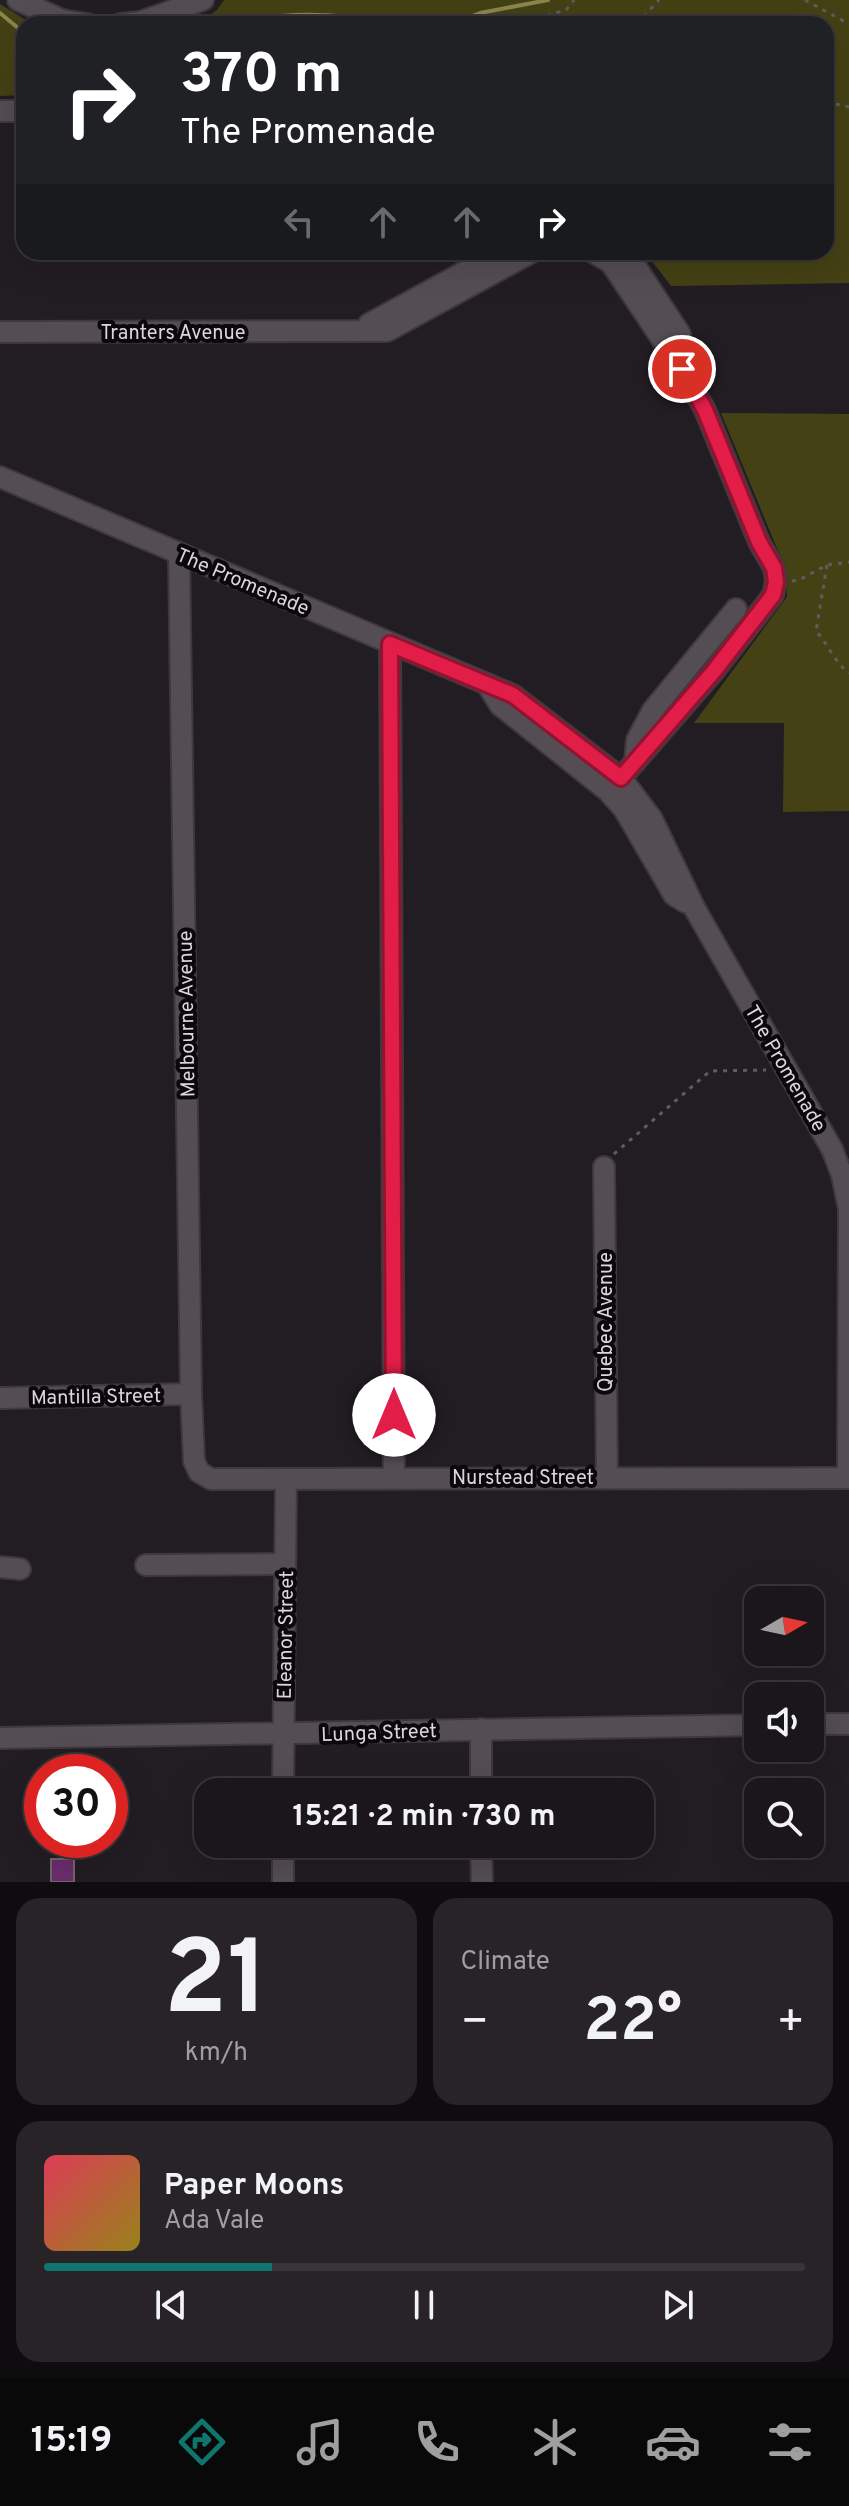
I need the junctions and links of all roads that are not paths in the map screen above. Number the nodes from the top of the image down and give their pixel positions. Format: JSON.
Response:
{"nodes":[{"id":1,"x":18,"y":0,"type":"edge"},
{"id":2,"x":203,"y":0,"type":"edge"},
{"id":3,"x":53,"y":16,"type":"edge"},
{"id":4,"x":157,"y":16,"type":"edge"},
{"id":5,"x":487,"y":260,"type":"edge"},
{"id":6,"x":517,"y":260,"type":"edge"},
{"id":7,"x":606,"y":260,"type":"edge"},
{"id":8,"x":631,"y":260,"type":"edge"},
{"id":9,"x":0,"y":332,"type":"edge"},
{"id":10,"x":346,"y":332,"type":"junction"},
{"id":11,"x":682,"y":369,"type":"junction"},
{"id":12,"x":0,"y":477,"type":"edge"},
{"id":13,"x":179,"y":554,"type":"junction"},
{"id":14,"x":736,"y":609,"type":"dead end"},
{"id":15,"x":390,"y":644,"type":"junction"},
{"id":16,"x":487,"y":684,"type":"junction"},
{"id":17,"x":635,"y":762,"type":"junction"},
{"id":18,"x":621,"y":778,"type":"junction"},
{"id":19,"x":695,"y":909,"type":"junction"},
{"id":20,"x":604,"y":1167,"type":"road end"},
{"id":21,"x":191,"y":1394,"type":"junction"},
{"id":22,"x":0,"y":1398,"type":"edge"},
{"id":23,"x":199,"y":1472,"type":"joint"},
{"id":24,"x":607,"y":1476,"type":"junction"},
{"id":25,"x":394,"y":1477,"type":"junction"},
{"id":26,"x":849,"y":1478,"type":"edge"},
{"id":27,"x":286,"y":1479,"type":"junction"},
{"id":28,"x":285,"y":1564,"type":"junction"},
{"id":29,"x":146,"y":1565,"type":"dead end"},
{"id":30,"x":824,"y":1724,"type":"edge"},
{"id":31,"x":849,"y":1724,"type":"edge"},
{"id":32,"x":744,"y":1725,"type":"edge"},
{"id":33,"x":481,"y":1729,"type":"junction"},
{"id":34,"x":284,"y":1734,"type":"junction"},
{"id":35,"x":0,"y":1738,"type":"edge"},
{"id":36,"x":283,"y":1778,"type":"edge"},
{"id":37,"x":481,"y":1778,"type":"edge"},
{"id":38,"x":283,"y":1858,"type":"edge"},
{"id":39,"x":481,"y":1858,"type":"edge"},
{"id":40,"x":283,"y":1882,"type":"edge"},
{"id":41,"x":482,"y":1882,"type":"edge"}],
"edges":[{"from":1,"to":3,"type":"street"},
{"from":2,"to":4,"type":"street"},
{"from":5,"to":10,"type":"street","name":"Tranters Avenue"},
{"from":6,"to":10,"type":"street","name":"Tranters Avenue"},
{"from":7,"to":11,"type":"street"},
{"from":8,"to":11,"type":"street"},
{"from":9,"to":10,"type":"street","name":"Tranters Avenue"},
{"from":11,"to":17,"type":"street"},
{"from":12,"to":13,"type":"street","name":"The Promenade"},
{"from":13,"to":15,"type":"street","name":"The Promenade"},
{"from":13,"to":21,"type":"street","name":"Melbourne Avenue"},
{"from":14,"to":17,"type":"street"},
{"from":15,"to":16,"type":"street","name":"The Promenade"},
{"from":15,"to":25,"type":"street"},
{"from":16,"to":18,"type":"street","name":"The Promenade"},
{"from":16,"to":19,"type":"street","name":"The Promenade"},
{"from":17,"to":18,"type":"street"},
{"from":18,"to":19,"type":"street","name":"The Promenade"},
{"from":19,"to":26,"type":"street","name":"The Promenade"},
{"from":20,"to":24,"type":"street","name":"Quebec Avenue"},
{"from":21,"to":22,"type":"street","name":"Mantilla Street"},
{"from":21,"to":23,"type":"street","name":"Melbourne Avenue"},
{"from":23,"to":27,"type":"street","name":"Nurstead Street"},
{"from":24,"to":25,"type":"street","name":"Nurstead Street"},
{"from":24,"to":26,"type":"street","name":"Nurstead Street"},
{"from":25,"to":27,"type":"street","name":"Nurstead Street"},
{"from":27,"to":28,"type":"street","name":"Eleanor Street"},
{"from":28,"to":29,"type":"street"},
{"from":28,"to":34,"type":"street","name":"Eleanor Street"},
{"from":30,"to":31,"type":"street"},
{"from":32,"to":33,"type":"street","name":"Lunga Street"},
{"from":33,"to":34,"type":"street","name":"Lunga Street"},
{"from":33,"to":37,"type":"street"},
{"from":34,"to":35,"type":"street","name":"Lunga Street"},
{"from":34,"to":36,"type":"street","name":"Eleanor Street"},
{"from":38,"to":40,"type":"street"},
{"from":39,"to":41,"type":"street"}]}
